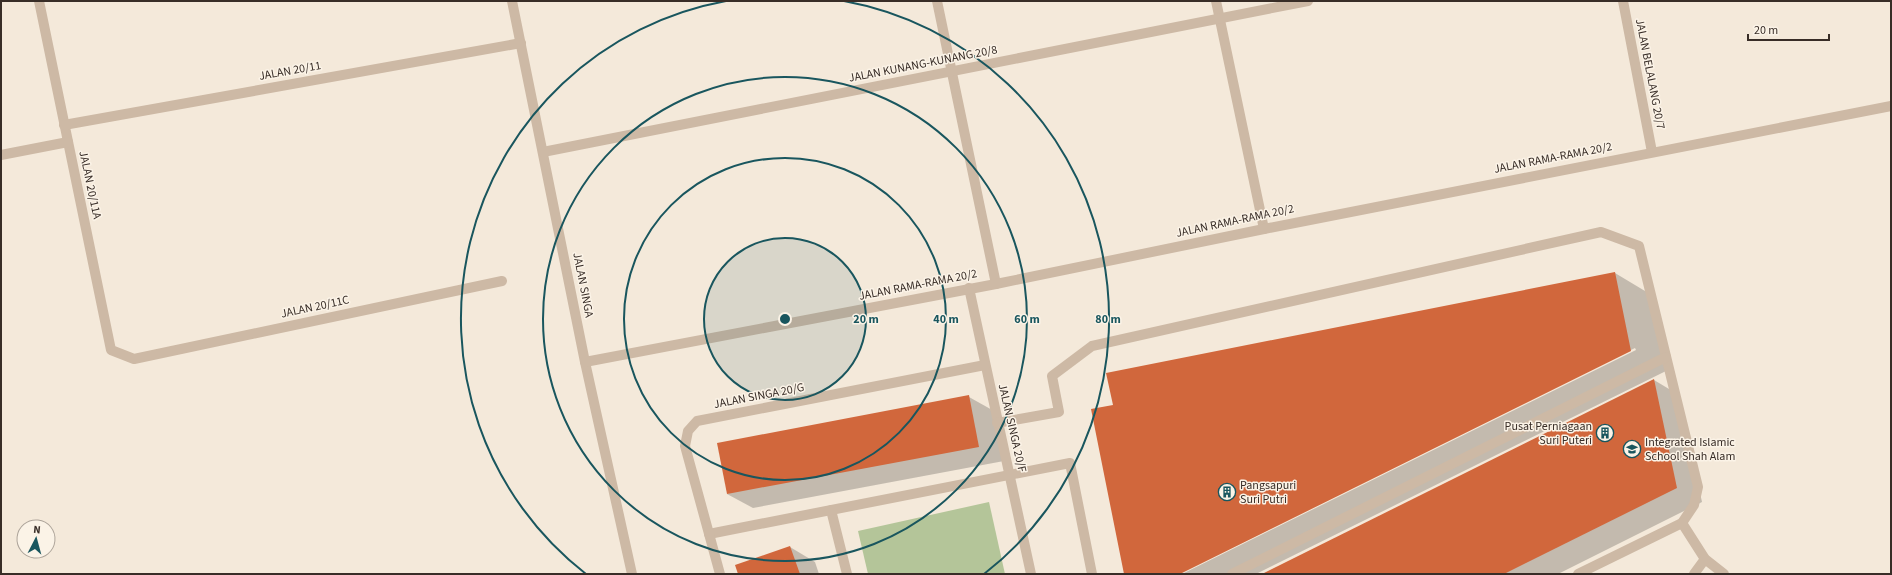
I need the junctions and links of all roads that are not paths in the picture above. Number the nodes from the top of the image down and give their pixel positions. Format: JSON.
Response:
{"nodes":[{"id":1,"x":39,"y":1,"type":"edge"},
{"id":2,"x":512,"y":1,"type":"edge"},
{"id":3,"x":937,"y":1,"type":"edge"},
{"id":4,"x":1216,"y":1,"type":"edge"},
{"id":5,"x":1308,"y":1,"type":"edge"},
{"id":6,"x":1623,"y":1,"type":"edge"},
{"id":7,"x":1220,"y":18,"type":"junction"},
{"id":8,"x":521,"y":43,"type":"junction"},
{"id":9,"x":952,"y":71,"type":"junction"},
{"id":10,"x":1891,"y":106,"type":"edge"},
{"id":11,"x":64,"y":125,"type":"junction"},
{"id":12,"x":68,"y":142,"type":"junction"},
{"id":13,"x":543,"y":152,"type":"junction"},
{"id":14,"x":1652,"y":152,"type":"junction"},
{"id":15,"x":1,"y":155,"type":"edge"},
{"id":16,"x":1264,"y":229,"type":"junction"},
{"id":17,"x":502,"y":281,"type":"dead end"},
{"id":18,"x":996,"y":284,"type":"junction"},
{"id":19,"x":969,"y":288,"type":"junction"},
{"id":20,"x":1666,"y":357,"type":"junction"},
{"id":21,"x":134,"y":359,"type":"joint"},
{"id":22,"x":585,"y":362,"type":"junction"},
{"id":23,"x":985,"y":365,"type":"junction"},
{"id":24,"x":998,"y":423,"type":"junction"},
{"id":25,"x":1009,"y":476,"type":"junction"},
{"id":26,"x":831,"y":510,"type":"junction"},
{"id":27,"x":1682,"y":523,"type":"junction"},
{"id":28,"x":709,"y":534,"type":"junction"},
{"id":29,"x":1705,"y":559,"type":"junction"},
{"id":30,"x":632,"y":574,"type":"edge"},
{"id":31,"x":720,"y":574,"type":"edge"},
{"id":32,"x":848,"y":574,"type":"edge"},
{"id":33,"x":1031,"y":574,"type":"edge"},
{"id":34,"x":1092,"y":574,"type":"edge"},
{"id":35,"x":1232,"y":574,"type":"edge"},
{"id":36,"x":1578,"y":574,"type":"edge"},
{"id":37,"x":1694,"y":574,"type":"edge"},
{"id":38,"x":1724,"y":574,"type":"edge"}],
"edges":[{"from":1,"to":11,"type":"street","name":"JALAN 20/11A"},
{"from":2,"to":8,"type":"street","name":"JALAN SINGA"},
{"from":3,"to":9,"type":"street"},
{"from":4,"to":7,"type":"street"},
{"from":5,"to":7,"type":"street","name":"JALAN KUNANG-KUNANG 20/8"},
{"from":6,"to":14,"type":"street","name":"JALAN BELALANG 20/7"},
{"from":7,"to":9,"type":"street","name":"JALAN KUNANG-KUNANG 20/8"},
{"from":7,"to":16,"type":"street"},
{"from":8,"to":11,"type":"street","name":"JALAN 20/11"},
{"from":8,"to":13,"type":"street","name":"JALAN SINGA"},
{"from":9,"to":13,"type":"street","name":"JALAN KUNANG-KUNANG 20/8"},
{"from":9,"to":18,"type":"street"},
{"from":10,"to":14,"type":"street","name":"JALAN RAMA-RAMA 20/2"},
{"from":11,"to":12,"type":"street","name":"JALAN 20/11A"},
{"from":12,"to":15,"type":"street"},
{"from":12,"to":21,"type":"street","name":"JALAN 20/11A"},
{"from":13,"to":22,"type":"street","name":"JALAN SINGA"},
{"from":14,"to":16,"type":"street","name":"JALAN RAMA-RAMA 20/2"},
{"from":16,"to":18,"type":"street","name":"JALAN RAMA-RAMA 20/2"},
{"from":17,"to":21,"type":"street","name":"JALAN 20/11C"},
{"from":18,"to":19,"type":"street","name":"JALAN RAMA-RAMA 20/2"},
{"from":19,"to":22,"type":"street","name":"JALAN RAMA-RAMA 20/2"},
{"from":19,"to":23,"type":"street","name":"JALAN SINGA 20/F"},
{"from":20,"to":24,"type":"street"},
{"from":20,"to":27,"type":"street"},
{"from":20,"to":35,"type":"street"},
{"from":22,"to":30,"type":"street","name":"JALAN SINGA"},
{"from":23,"to":24,"type":"street","name":"JALAN SINGA 20/F"},
{"from":23,"to":28,"type":"street","name":"JALAN SINGA 20/G"},
{"from":24,"to":25,"type":"street","name":"JALAN SINGA 20/F"},
{"from":25,"to":26,"type":"street"},
{"from":25,"to":33,"type":"street","name":"JALAN SINGA 20/F"},
{"from":25,"to":34,"type":"street"},
{"from":26,"to":28,"type":"street"},
{"from":26,"to":32,"type":"street"},
{"from":27,"to":29,"type":"street"},
{"from":27,"to":36,"type":"street"},
{"from":28,"to":31,"type":"street","name":"JALAN SINGA 20/G"},
{"from":29,"to":37,"type":"street"},
{"from":29,"to":38,"type":"street"}]}
